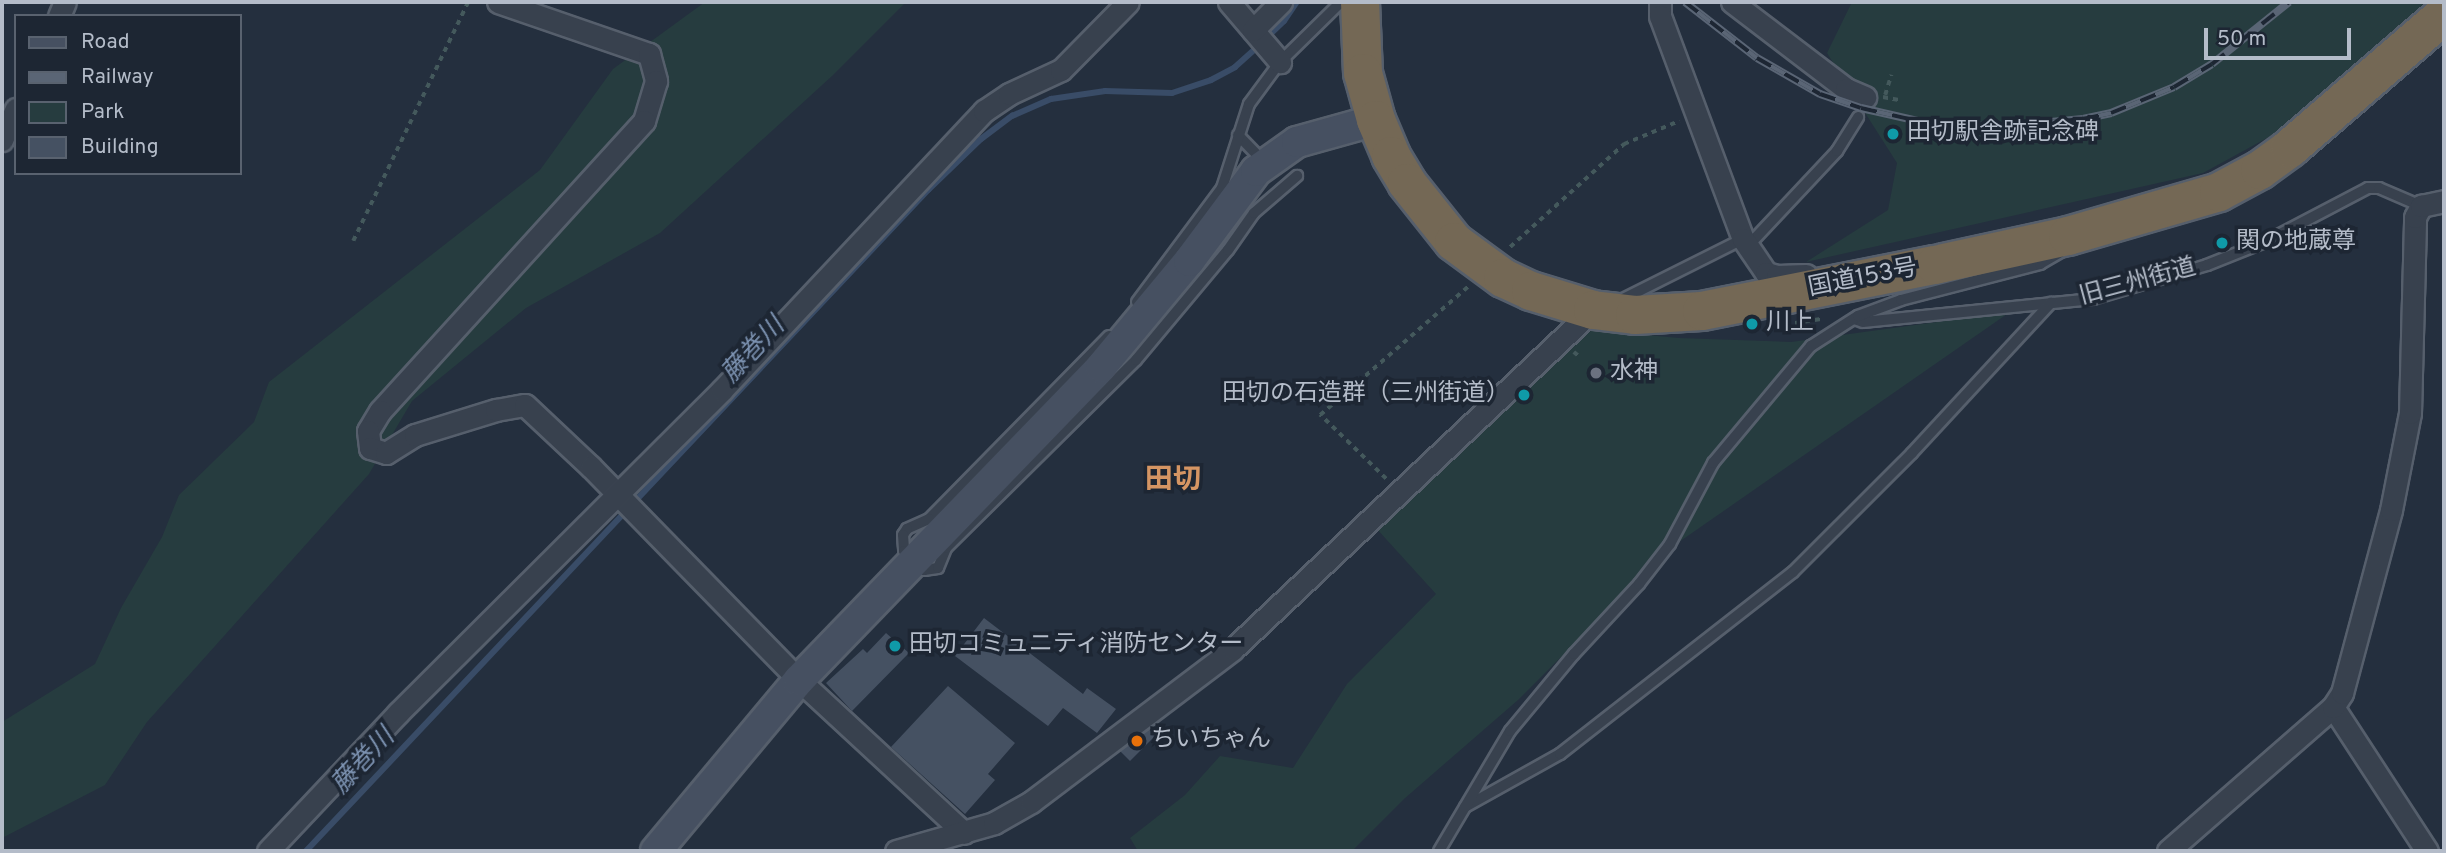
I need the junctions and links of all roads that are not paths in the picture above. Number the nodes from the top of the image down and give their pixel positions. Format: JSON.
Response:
{"nodes":[{"id":1,"x":498,"y":2,"type":"edge"},
{"id":2,"x":1128,"y":2,"type":"edge"},
{"id":3,"x":1229,"y":2,"type":"edge"},
{"id":4,"x":1282,"y":2,"type":"edge"},
{"id":5,"x":1341,"y":2,"type":"edge"},
{"id":6,"x":1360,"y":2,"type":"edge"},
{"id":7,"x":1660,"y":2,"type":"edge"},
{"id":8,"x":1732,"y":2,"type":"edge"},
{"id":9,"x":2444,"y":15,"type":"edge"},
{"id":10,"x":1254,"y":32,"type":"junction"},
{"id":11,"x":1275,"y":57,"type":"junction"},
{"id":12,"x":1875,"y":97,"type":"road end"},
{"id":13,"x":14,"y":113,"type":"edge"},
{"id":14,"x":1858,"y":117,"type":"dead end"},
{"id":15,"x":1376,"y":120,"type":"junction"},
{"id":16,"x":1238,"y":135,"type":"junction"},
{"id":17,"x":2,"y":140,"type":"edge"},
{"id":18,"x":1257,"y":155,"type":"dead end"},
{"id":19,"x":1297,"y":176,"type":"dead end"},
{"id":20,"x":2444,"y":201,"type":"edge"},
{"id":21,"x":2421,"y":205,"type":"junction"},
{"id":22,"x":2068,"y":236,"type":"junction"},
{"id":23,"x":1745,"y":243,"type":"junction"},
{"id":24,"x":1825,"y":286,"type":"junction"},
{"id":25,"x":2051,"y":303,"type":"junction"},
{"id":26,"x":1601,"y":312,"type":"junction"},
{"id":27,"x":1127,"y":314,"type":"dead end"},
{"id":28,"x":1854,"y":319,"type":"junction"},
{"id":29,"x":1118,"y":325,"type":"dead end"},
{"id":30,"x":617,"y":495,"type":"junction"},
{"id":31,"x":913,"y":561,"type":"junction"},
{"id":32,"x":799,"y":680,"type":"junction"},
{"id":33,"x":2333,"y":707,"type":"junction"},
{"id":34,"x":1463,"y":809,"type":"junction"},
{"id":35,"x":964,"y":833,"type":"junction"},
{"id":36,"x":268,"y":851,"type":"edge"},
{"id":37,"x":656,"y":851,"type":"edge"},
{"id":38,"x":896,"y":851,"type":"edge"},
{"id":39,"x":1439,"y":851,"type":"edge"},
{"id":40,"x":2168,"y":851,"type":"edge"},
{"id":41,"x":2427,"y":851,"type":"edge"}],
"edges":[{"from":1,"to":30,"type":"street"},
{"from":2,"to":30,"type":"street"},
{"from":3,"to":10,"type":"street"},
{"from":4,"to":10,"type":"street"},
{"from":5,"to":11,"type":"lane"},
{"from":6,"to":15,"type":"highway","name":"国道153号"},
{"from":7,"to":23,"type":"street"},
{"from":8,"to":12,"type":"street"},
{"from":9,"to":22,"type":"highway","name":"国道153号"},
{"from":10,"to":11,"type":"street"},
{"from":11,"to":16,"type":"lane"},
{"from":13,"to":17,"type":"street"},
{"from":14,"to":23,"type":"lane"},
{"from":15,"to":26,"type":"highway","name":"国道153号"},
{"from":15,"to":31,"type":"street"},
{"from":16,"to":18,"type":"lane"},
{"from":16,"to":27,"type":"lane"},
{"from":19,"to":31,"type":"lane"},
{"from":20,"to":21,"type":"street"},
{"from":21,"to":25,"type":"lane","name":"旧三州街道"},
{"from":21,"to":33,"type":"street"},
{"from":22,"to":24,"type":"highway","name":"国道153号"},
{"from":22,"to":28,"type":"lane"},
{"from":23,"to":24,"type":"street"},
{"from":23,"to":26,"type":"lane"},
{"from":24,"to":26,"type":"highway","name":"国道153号"},
{"from":25,"to":28,"type":"lane","name":"旧三州街道"},
{"from":25,"to":34,"type":"lane"},
{"from":26,"to":35,"type":"street"},
{"from":28,"to":34,"type":"lane"},
{"from":29,"to":31,"type":"lane"},
{"from":30,"to":32,"type":"street"},
{"from":30,"to":36,"type":"street"},
{"from":31,"to":32,"type":"street"},
{"from":32,"to":35,"type":"street"},
{"from":32,"to":37,"type":"street"},
{"from":33,"to":40,"type":"street"},
{"from":33,"to":41,"type":"street"},
{"from":34,"to":39,"type":"lane"},
{"from":35,"to":38,"type":"street"}]}
